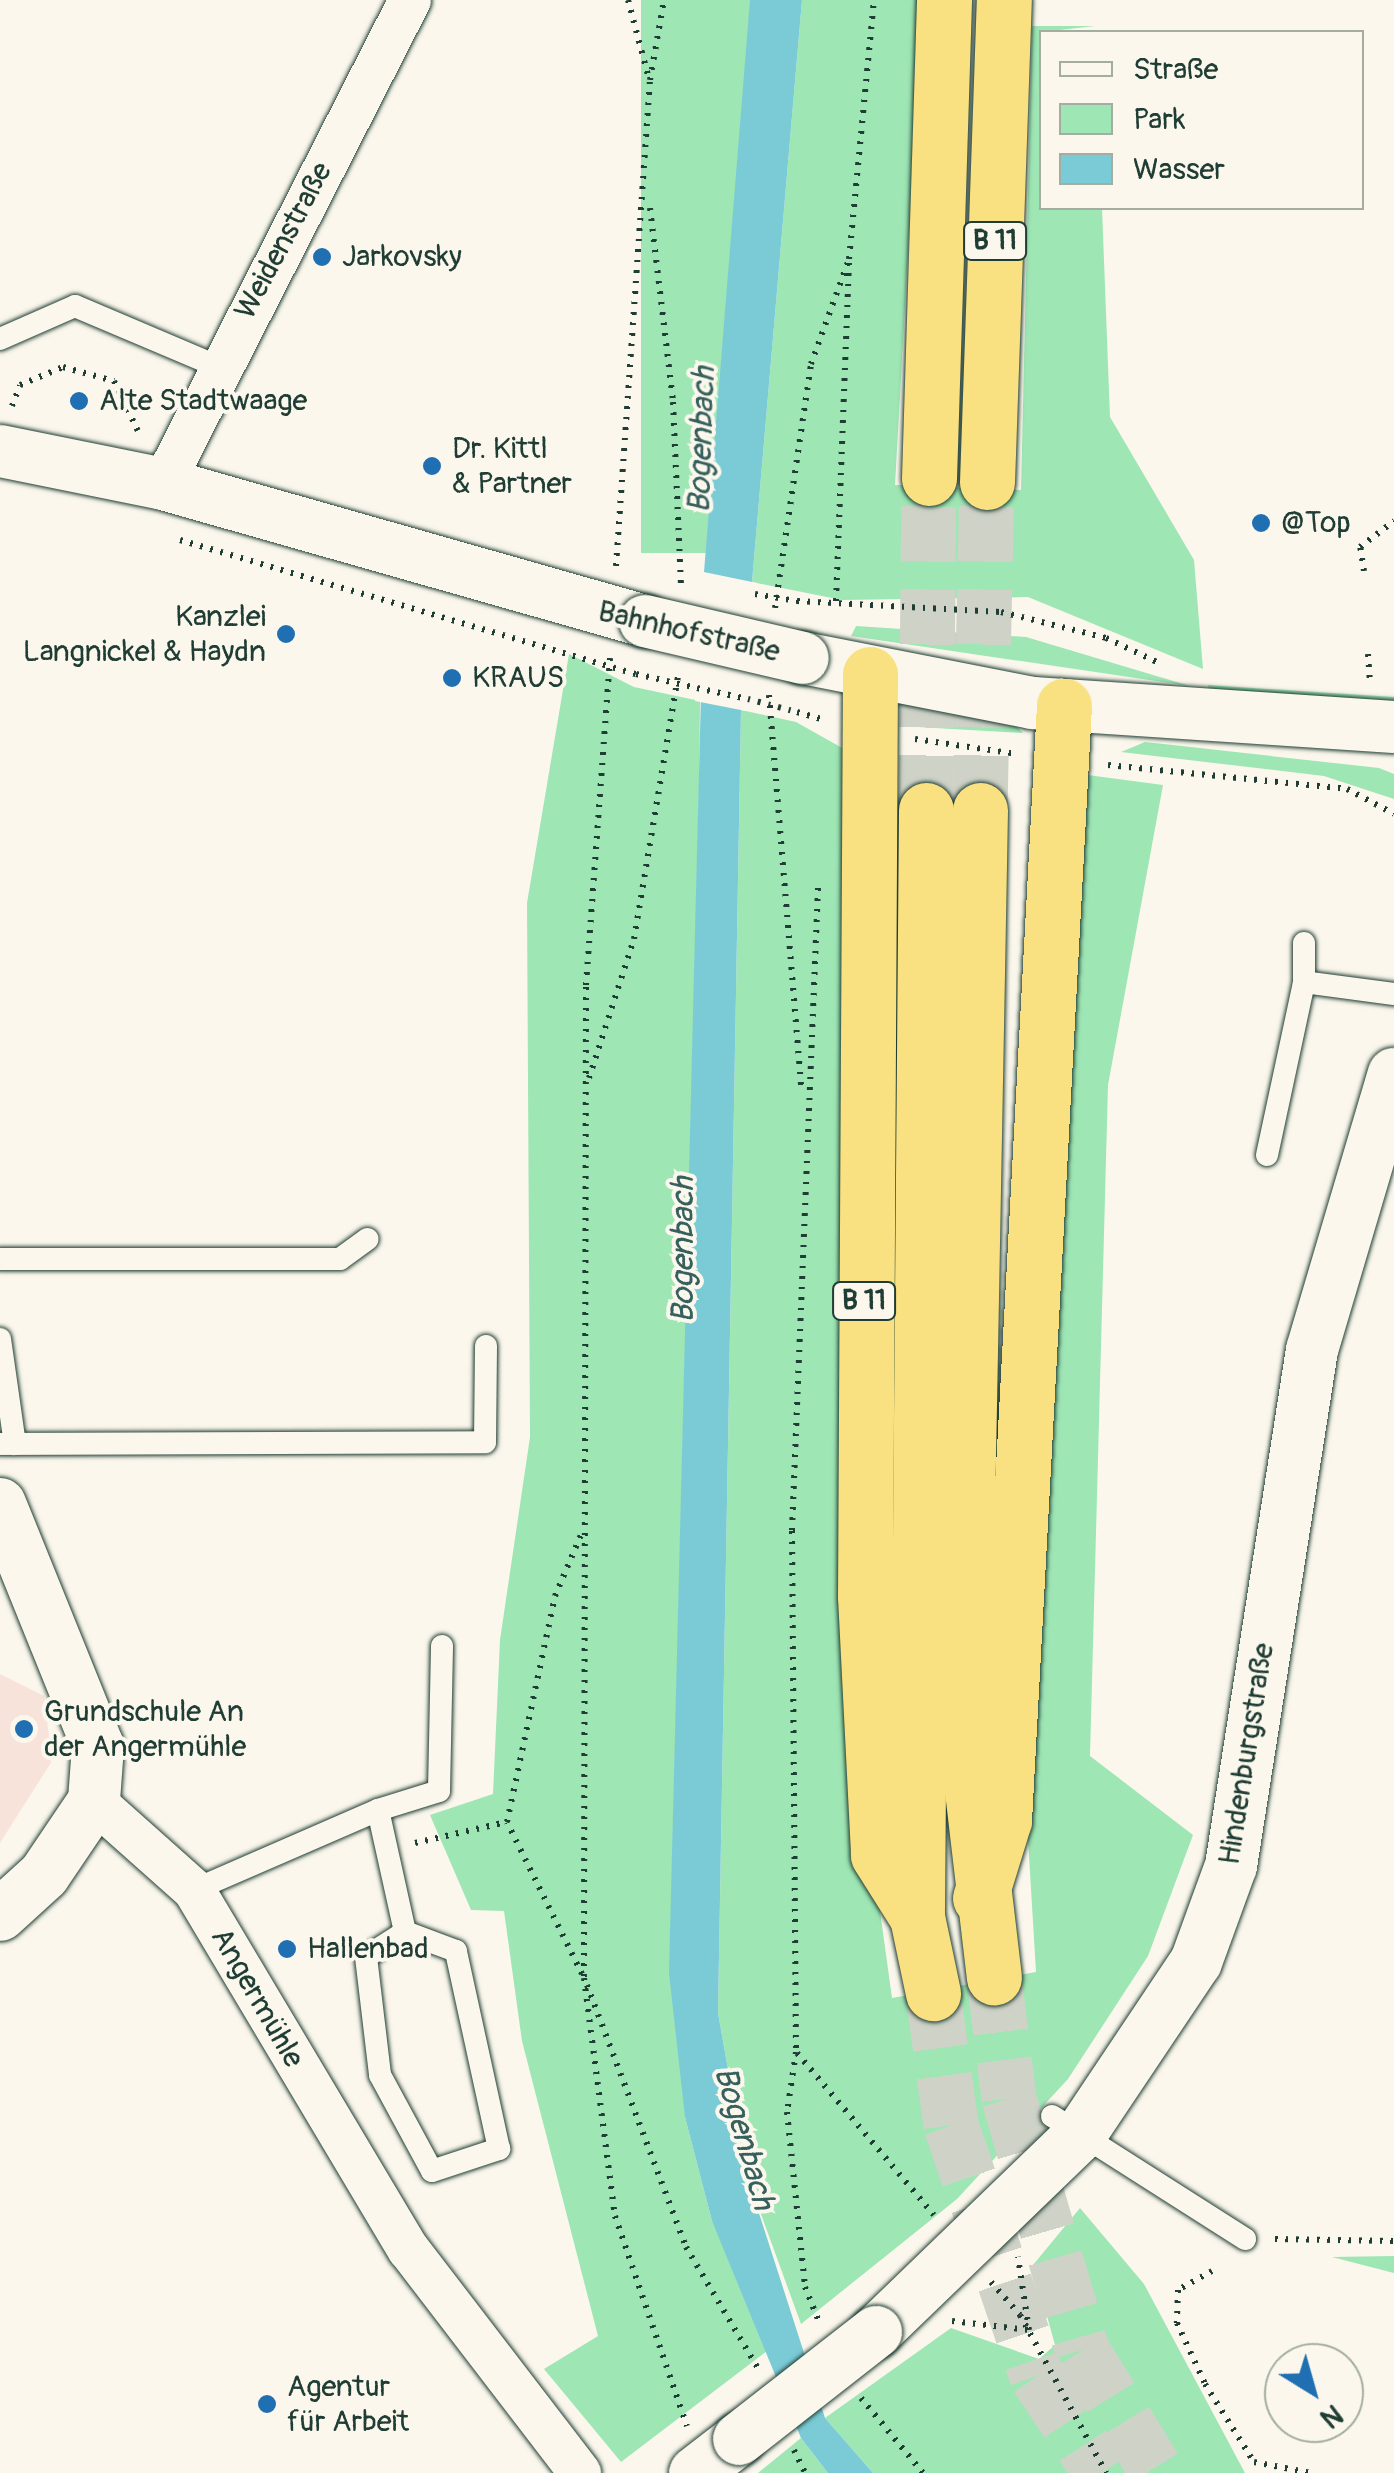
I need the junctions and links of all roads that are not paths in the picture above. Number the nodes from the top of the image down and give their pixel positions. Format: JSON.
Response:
{"nodes":[{"id":1,"x":410,"y":0,"type":"edge"},
{"id":2,"x":944,"y":0,"type":"edge"},
{"id":3,"x":1004,"y":0,"type":"edge"},
{"id":4,"x":0,"y":340,"type":"edge"},
{"id":5,"x":219,"y":367,"type":"junction"},
{"id":6,"x":2,"y":437,"type":"edge"},
{"id":7,"x":153,"y":466,"type":"junction"},
{"id":8,"x":929,"y":478,"type":"tunnel mouth"},
{"id":9,"x":987,"y":482,"type":"tunnel mouth"},
{"id":10,"x":870,"y":674,"type":"junction"},
{"id":11,"x":1064,"y":706,"type":"junction"},
{"id":12,"x":1378,"y":707,"type":"edge"},
{"id":13,"x":926,"y":810,"type":"tunnel mouth"},
{"id":14,"x":980,"y":810,"type":"tunnel mouth"},
{"id":15,"x":1304,"y":943,"type":"dead end"},
{"id":16,"x":1304,"y":982,"type":"junction"},
{"id":17,"x":1394,"y":994,"type":"edge"},
{"id":18,"x":1394,"y":1074,"type":"edge"},
{"id":19,"x":1267,"y":1156,"type":"dead end"},
{"id":20,"x":368,"y":1239,"type":"dead end"},
{"id":21,"x":0,"y":1259,"type":"edge"},
{"id":22,"x":0,"y":1338,"type":"edge"},
{"id":23,"x":486,"y":1346,"type":"dead end"},
{"id":24,"x":7,"y":1444,"type":"edge"},
{"id":25,"x":0,"y":1504,"type":"edge"},
{"id":26,"x":442,"y":1646,"type":"dead end"},
{"id":27,"x":94,"y":1801,"type":"junction"},
{"id":28,"x":378,"y":1810,"type":"junction"},
{"id":29,"x":194,"y":1890,"type":"junction"},
{"id":30,"x":980,"y":1898,"type":"junction"},
{"id":31,"x":0,"y":1915,"type":"edge"},
{"id":32,"x":917,"y":1918,"type":"junction"},
{"id":33,"x":405,"y":1932,"type":"junction"},
{"id":34,"x":994,"y":1977,"type":"tunnel mouth"},
{"id":35,"x":933,"y":1993,"type":"tunnel mouth"},
{"id":36,"x":1066,"y":2126,"type":"junction"},
{"id":37,"x":1245,"y":2239,"type":"road end"},
{"id":38,"x":709,"y":2449,"type":"edge"},
{"id":39,"x":580,"y":2473,"type":"edge"}],
"edges":[{"from":1,"to":5,"type":"street","name":"Weidenstraße"},
{"from":2,"to":8,"type":"highway","number":"B 11"},
{"from":3,"to":9,"type":"highway","number":"B 11"},
{"from":4,"to":5,"type":"lane"},
{"from":5,"to":7,"type":"street","name":"Weidenstraße"},
{"from":6,"to":7,"type":"street","name":"Bahnhofstraße"},
{"from":7,"to":10,"type":"street","name":"Bahnhofstraße","bridge":true},
{"from":10,"to":11,"type":"street","name":"Bahnhofstraße"},
{"from":10,"to":32,"type":"highway","number":"B 11"},
{"from":11,"to":12,"type":"street","name":"Bahnhofstraße"},
{"from":11,"to":30,"type":"highway"},
{"from":13,"to":32,"type":"highway","number":"B 11"},
{"from":14,"to":30,"type":"highway"},
{"from":15,"to":16,"type":"lane"},
{"from":16,"to":17,"type":"lane"},
{"from":16,"to":19,"type":"lane"},
{"from":18,"to":36,"type":"street","name":"Hindenburgstraße"},
{"from":20,"to":21,"type":"lane"},
{"from":22,"to":24,"type":"lane"},
{"from":23,"to":24,"type":"lane"},
{"from":25,"to":27,"type":"street"},
{"from":26,"to":28,"type":"lane"},
{"from":27,"to":29,"type":"street","name":"Angermühle"},
{"from":27,"to":31,"type":"street"},
{"from":28,"to":29,"type":"lane"},
{"from":28,"to":33,"type":"lane"},
{"from":29,"to":39,"type":"street","name":"Angermühle"},
{"from":30,"to":34,"type":"highway"},
{"from":32,"to":35,"type":"highway","number":"B 11"},
{"from":33,"to":33,"type":"lane"},
{"from":36,"to":37,"type":"lane"},
{"from":36,"to":38,"type":"street","name":"Hindenburgstraße","bridge":true}]}
